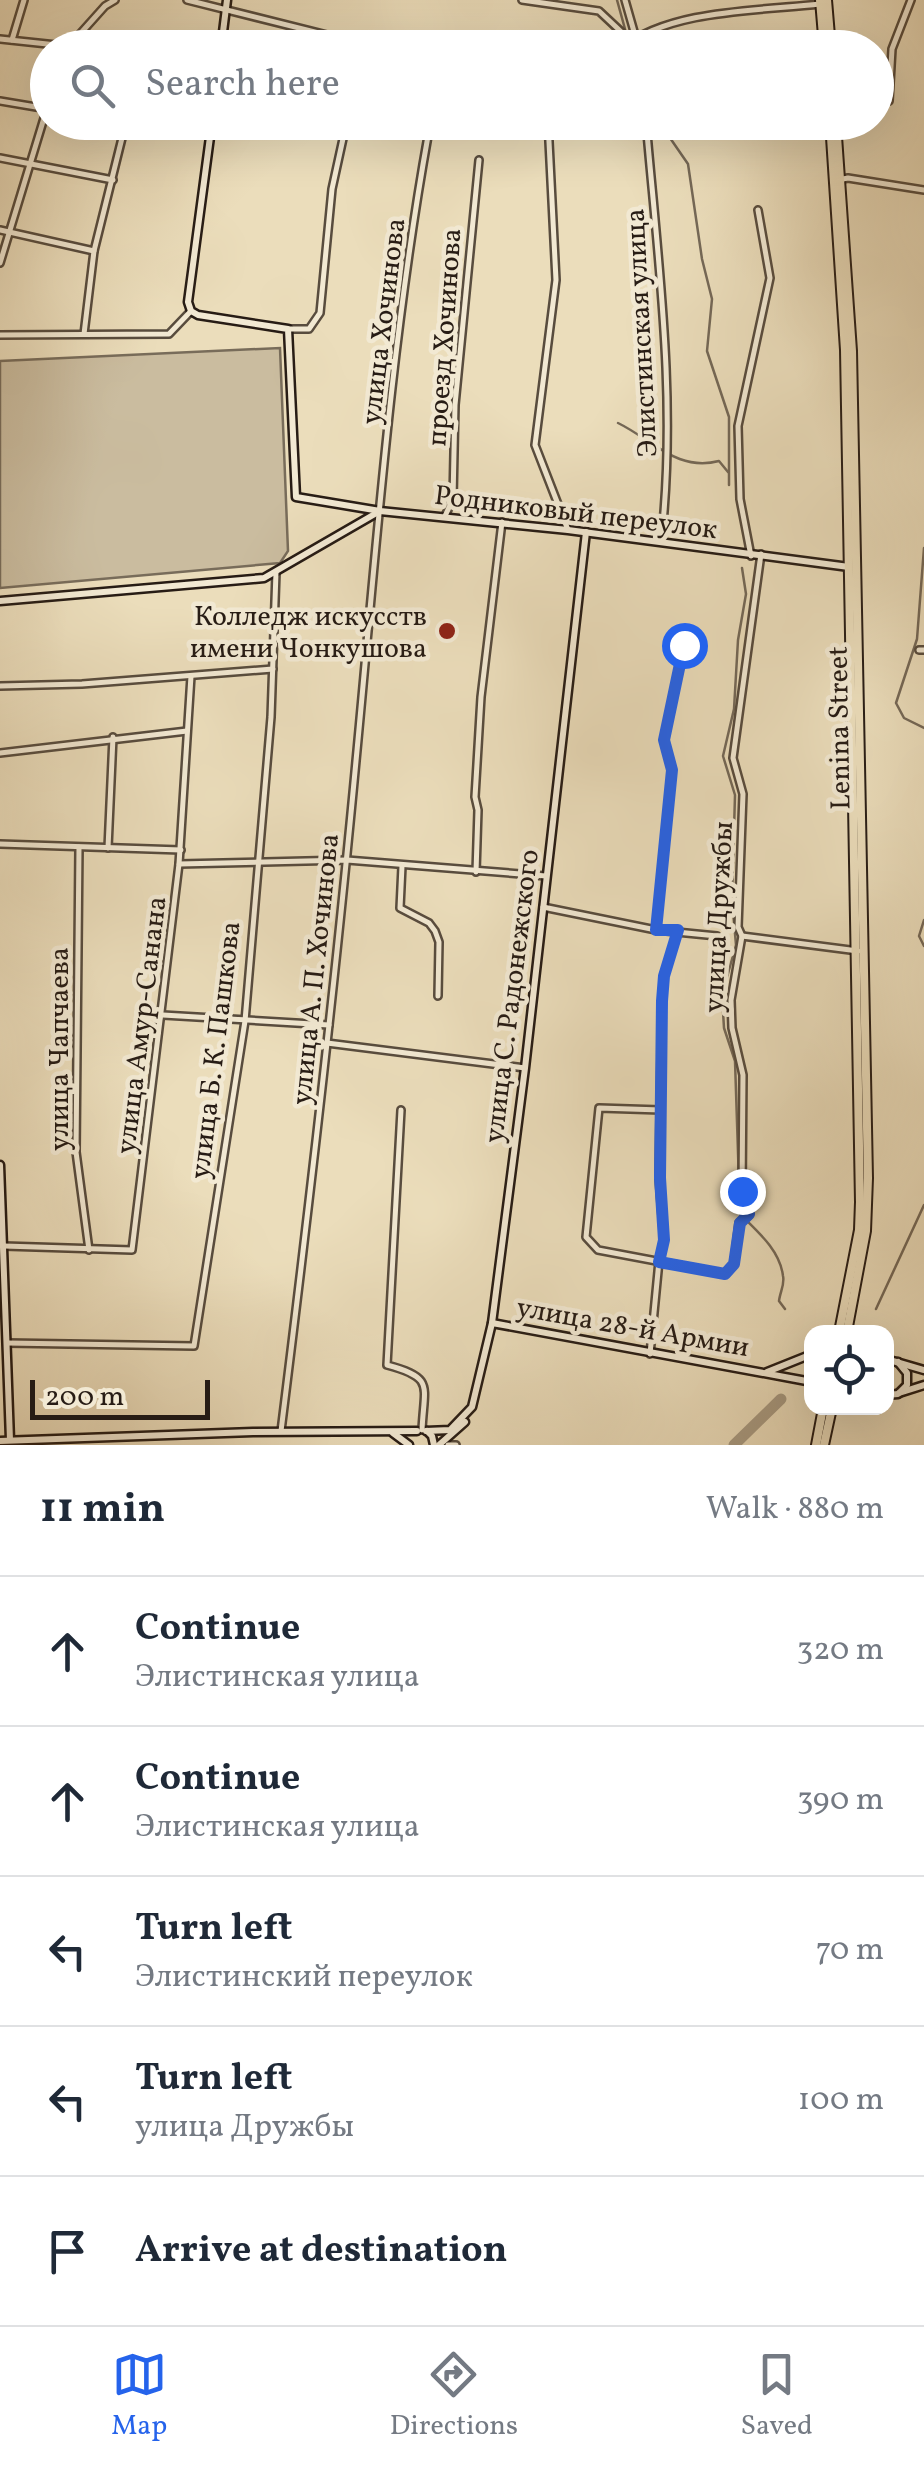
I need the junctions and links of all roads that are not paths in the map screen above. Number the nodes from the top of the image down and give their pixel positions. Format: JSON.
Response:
{"nodes":[{"id":1,"x":24,"y":0,"type":"edge"},
{"id":2,"x":114,"y":0,"type":"edge"},
{"id":3,"x":187,"y":0,"type":"edge"},
{"id":4,"x":227,"y":0,"type":"edge"},
{"id":5,"x":522,"y":0,"type":"edge"},
{"id":6,"x":624,"y":0,"type":"edge"},
{"id":7,"x":911,"y":0,"type":"edge"},
{"id":8,"x":824,"y":2,"type":"edge"},
{"id":9,"x":226,"y":10,"type":"junction"},
{"id":10,"x":84,"y":30,"type":"edge"},
{"id":11,"x":223,"y":30,"type":"edge"},
{"id":12,"x":307,"y":30,"type":"edge"},
{"id":13,"x":623,"y":30,"type":"edge"},
{"id":14,"x":631,"y":30,"type":"edge"},
{"id":15,"x":657,"y":30,"type":"edge"},
{"id":16,"x":826,"y":30,"type":"edge"},
{"id":17,"x":0,"y":39,"type":"edge"},
{"id":18,"x":12,"y":41,"type":"junction"},
{"id":19,"x":30,"y":44,"type":"edge"},
{"id":20,"x":894,"y":44,"type":"edge"},
{"id":21,"x":0,"y":100,"type":"edge"},
{"id":22,"x":30,"y":105,"type":"edge"},
{"id":23,"x":37,"y":140,"type":"edge"},
{"id":24,"x":121,"y":140,"type":"edge"},
{"id":25,"x":210,"y":140,"type":"edge"},
{"id":26,"x":343,"y":140,"type":"edge"},
{"id":27,"x":427,"y":140,"type":"edge"},
{"id":28,"x":549,"y":140,"type":"edge"},
{"id":29,"x":648,"y":140,"type":"edge"},
{"id":30,"x":834,"y":140,"type":"edge"},
{"id":31,"x":0,"y":158,"type":"edge"},
{"id":32,"x":479,"y":160,"type":"dead end"},
{"id":33,"x":30,"y":164,"type":"junction"},
{"id":34,"x":113,"y":180,"type":"junction"},
{"id":35,"x":837,"y":180,"type":"junction"},
{"id":36,"x":924,"y":190,"type":"edge"},
{"id":37,"x":758,"y":210,"type":"dead end"},
{"id":38,"x":0,"y":230,"type":"edge"},
{"id":39,"x":9,"y":232,"type":"junction"},
{"id":40,"x":94,"y":251,"type":"junction"},
{"id":41,"x":0,"y":263,"type":"edge"},
{"id":42,"x":191,"y":311,"type":"junction"},
{"id":43,"x":288,"y":329,"type":"junction"},
{"id":44,"x":84,"y":334,"type":"junction"},
{"id":45,"x":0,"y":335,"type":"edge"},
{"id":46,"x":380,"y":511,"type":"junction"},
{"id":47,"x":445,"y":516,"type":"junction"},
{"id":48,"x":502,"y":522,"type":"junction"},
{"id":49,"x":568,"y":530,"type":"junction"},
{"id":50,"x":586,"y":532,"type":"junction"},
{"id":51,"x":661,"y":543,"type":"junction"},
{"id":52,"x":761,"y":554,"type":"junction"},
{"id":53,"x":751,"y":556,"type":"junction"},
{"id":54,"x":853,"y":567,"type":"junction"},
{"id":55,"x":276,"y":572,"type":"junction"},
{"id":56,"x":0,"y":601,"type":"edge"},
{"id":57,"x":684,"y":645,"type":"dead end"},
{"id":58,"x":273,"y":669,"type":"junction"},
{"id":59,"x":191,"y":676,"type":"junction"},
{"id":60,"x":0,"y":686,"type":"edge"},
{"id":61,"x":187,"y":731,"type":"junction"},
{"id":62,"x":114,"y":738,"type":"junction"},
{"id":63,"x":0,"y":753,"type":"edge"},
{"id":64,"x":0,"y":844,"type":"edge"},
{"id":65,"x":79,"y":847,"type":"junction"},
{"id":66,"x":108,"y":848,"type":"junction"},
{"id":67,"x":180,"y":850,"type":"junction"},
{"id":68,"x":347,"y":860,"type":"junction"},
{"id":69,"x":180,"y":864,"type":"junction"},
{"id":70,"x":259,"y":864,"type":"junction"},
{"id":71,"x":402,"y":866,"type":"junction"},
{"id":72,"x":476,"y":872,"type":"junction"},
{"id":73,"x":546,"y":876,"type":"junction"},
{"id":74,"x":543,"y":907,"type":"junction"},
{"id":75,"x":656,"y":930,"type":"junction"},
{"id":76,"x":678,"y":930,"type":"junction"},
{"id":77,"x":717,"y":936,"type":"dead end"},
{"id":78,"x":742,"y":936,"type":"junction"},
{"id":79,"x":858,"y":951,"type":"junction"},
{"id":80,"x":438,"y":996,"type":"dead end"},
{"id":81,"x":162,"y":1015,"type":"junction"},
{"id":82,"x":245,"y":1021,"type":"junction"},
{"id":83,"x":329,"y":1025,"type":"junction"},
{"id":84,"x":326,"y":1043,"type":"junction"},
{"id":85,"x":525,"y":1068,"type":"junction"},
{"id":86,"x":401,"y":1110,"type":"dead end"},
{"id":87,"x":661,"y":1110,"type":"junction"},
{"id":88,"x":0,"y":1165,"type":"edge"},
{"id":89,"x":4,"y":1246,"type":"junction"},
{"id":90,"x":88,"y":1250,"type":"junction"},
{"id":91,"x":659,"y":1262,"type":"junction"},
{"id":92,"x":492,"y":1322,"type":"junction"},
{"id":93,"x":844,"y":1325,"type":"edge"},
{"id":94,"x":845,"y":1325,"type":"edge"},
{"id":95,"x":6,"y":1343,"type":"junction"},
{"id":96,"x":650,"y":1354,"type":"junction"},
{"id":97,"x":804,"y":1357,"type":"edge"},
{"id":98,"x":894,"y":1361,"type":"edge"},
{"id":99,"x":898,"y":1362,"type":"junction"},
{"id":100,"x":924,"y":1370,"type":"edge"},
{"id":101,"x":766,"y":1372,"type":"junction"},
{"id":102,"x":804,"y":1380,"type":"edge"},
{"id":103,"x":924,"y":1385,"type":"edge"},
{"id":104,"x":894,"y":1394,"type":"edge"},
{"id":105,"x":898,"y":1394,"type":"junction"},
{"id":106,"x":472,"y":1407,"type":"junction"},
{"id":107,"x":822,"y":1415,"type":"edge"},
{"id":108,"x":830,"y":1415,"type":"edge"},
{"id":109,"x":281,"y":1431,"type":"junction"},
{"id":110,"x":422,"y":1431,"type":"junction"},
{"id":111,"x":224,"y":1432,"type":"junction"},
{"id":112,"x":392,"y":1432,"type":"junction"},
{"id":113,"x":126,"y":1437,"type":"junction"},
{"id":114,"x":10,"y":1440,"type":"junction"},
{"id":115,"x":0,"y":1441,"type":"edge"},
{"id":116,"x":99,"y":1442,"type":"edge"},
{"id":117,"x":222,"y":1444,"type":"edge"},
{"id":118,"x":118,"y":1445,"type":"edge"},
{"id":119,"x":410,"y":1445,"type":"edge"},
{"id":120,"x":436,"y":1445,"type":"edge"},
{"id":121,"x":448,"y":1445,"type":"edge"},
{"id":122,"x":456,"y":1445,"type":"edge"},
{"id":123,"x":816,"y":1445,"type":"edge"},
{"id":124,"x":824,"y":1445,"type":"edge"}],
"edges":[{"from":1,"to":18,"type":"street"},
{"from":2,"to":10,"type":"street"},
{"from":3,"to":9,"type":"street"},
{"from":4,"to":9,"type":"street"},
{"from":5,"to":13,"type":"street"},
{"from":6,"to":14,"type":"street"},
{"from":7,"to":20,"type":"street"},
{"from":8,"to":15,"type":"street"},
{"from":8,"to":16,"type":"main road"},
{"from":9,"to":11,"type":"street"},
{"from":9,"to":12,"type":"street"},
{"from":17,"to":18,"type":"street"},
{"from":18,"to":19,"type":"street"},
{"from":21,"to":22,"type":"street"},
{"from":23,"to":33,"type":"street"},
{"from":24,"to":34,"type":"street"},
{"from":25,"to":42,"type":"street"},
{"from":26,"to":43,"type":"street"},
{"from":27,"to":46,"type":"street","name":"улица Хочинова"},
{"from":28,"to":49,"type":"street"},
{"from":29,"to":51,"type":"street","name":"Элистинская улица"},
{"from":30,"to":35,"type":"main road","name":"Lenina Street"},
{"from":31,"to":33,"type":"street"},
{"from":32,"to":47,"type":"street","name":"проезд Хочинова"},
{"from":33,"to":34,"type":"street"},
{"from":33,"to":39,"type":"street"},
{"from":34,"to":40,"type":"street"},
{"from":35,"to":36,"type":"street"},
{"from":35,"to":54,"type":"main road","name":"Lenina Street"},
{"from":37,"to":53,"type":"street"},
{"from":38,"to":39,"type":"street"},
{"from":39,"to":40,"type":"street"},
{"from":39,"to":41,"type":"street"},
{"from":40,"to":44,"type":"street"},
{"from":42,"to":43,"type":"street"},
{"from":42,"to":44,"type":"street"},
{"from":43,"to":46,"type":"street","name":"Родниковый переулок"},
{"from":44,"to":45,"type":"street"},
{"from":46,"to":47,"type":"street","name":"Родниковый переулок"},
{"from":46,"to":55,"type":"street"},
{"from":46,"to":68,"type":"street","name":"улица А. П. Хочинова"},
{"from":47,"to":48,"type":"street","name":"Родниковый переулок"},
{"from":48,"to":49,"type":"street","name":"Родниковый переулок"},
{"from":48,"to":72,"type":"street"},
{"from":49,"to":50,"type":"street","name":"Родниковый переулок"},
{"from":50,"to":51,"type":"street","name":"Родниковый переулок"},
{"from":50,"to":73,"type":"street","name":"улица С. Радонежского"},
{"from":51,"to":53,"type":"street","name":"Родниковый переулок"},
{"from":52,"to":53,"type":"street","name":"Родниковый переулок"},
{"from":52,"to":54,"type":"street","name":"Родниковый переулок"},
{"from":52,"to":78,"type":"street","name":"улица Дружбы"},
{"from":54,"to":79,"type":"main road","name":"Lenina Street"},
{"from":54,"to":94,"type":"main road","name":"Lenina Street"},
{"from":55,"to":56,"type":"street"},
{"from":55,"to":58,"type":"street","name":"улица Б. К. Пашкова"},
{"from":57,"to":75,"type":"street"},
{"from":58,"to":59,"type":"street"},
{"from":58,"to":70,"type":"street","name":"улица Б. К. Пашкова"},
{"from":59,"to":60,"type":"street"},
{"from":59,"to":61,"type":"street","name":"улица Амур-Санана"},
{"from":61,"to":62,"type":"street"},
{"from":61,"to":67,"type":"street","name":"улица Амур-Санана"},
{"from":62,"to":63,"type":"street"},
{"from":62,"to":66,"type":"street"},
{"from":64,"to":65,"type":"street"},
{"from":65,"to":66,"type":"street"},
{"from":65,"to":90,"type":"street","name":"улица Чапчаева"},
{"from":66,"to":67,"type":"street"},
{"from":67,"to":69,"type":"street","name":"улица Амур-Санана"},
{"from":68,"to":70,"type":"street"},
{"from":68,"to":71,"type":"street"},
{"from":68,"to":83,"type":"street","name":"улица А. П. Хочинова"},
{"from":69,"to":70,"type":"street"},
{"from":69,"to":81,"type":"street","name":"улица Амур-Санана"},
{"from":70,"to":82,"type":"street","name":"улица Б. К. Пашкова"},
{"from":71,"to":72,"type":"street"},
{"from":71,"to":80,"type":"street"},
{"from":72,"to":73,"type":"street"},
{"from":73,"to":74,"type":"street","name":"улица С. Радонежского"},
{"from":74,"to":75,"type":"street"},
{"from":74,"to":85,"type":"street","name":"улица С. Радонежского"},
{"from":75,"to":76,"type":"street"},
{"from":76,"to":77,"type":"street"},
{"from":76,"to":87,"type":"street"},
{"from":78,"to":79,"type":"street"},
{"from":78,"to":91,"type":"street","name":"улица Дружбы"},
{"from":79,"to":93,"type":"main road","name":"Lenina Street"},
{"from":81,"to":82,"type":"street"},
{"from":81,"to":90,"type":"street","name":"улица Амур-Санана"},
{"from":82,"to":83,"type":"street"},
{"from":82,"to":95,"type":"street","name":"улица Б. К. Пашкова"},
{"from":83,"to":84,"type":"street","name":"улица А. П. Хочинова"},
{"from":84,"to":85,"type":"street"},
{"from":84,"to":109,"type":"street","name":"улица А. П. Хочинова"},
{"from":85,"to":92,"type":"street","name":"улица С. Радонежского"},
{"from":86,"to":110,"type":"street"},
{"from":87,"to":91,"type":"street"},
{"from":87,"to":91,"type":"street"},
{"from":88,"to":89,"type":"street"},
{"from":89,"to":90,"type":"street","name":"улица Амур-Санана"},
{"from":89,"to":95,"type":"street"},
{"from":91,"to":96,"type":"street"},
{"from":92,"to":96,"type":"street","name":"улица 28-й Армии"},
{"from":92,"to":106,"type":"street","name":"улица С. Радонежского"},
{"from":95,"to":114,"type":"street"},
{"from":96,"to":101,"type":"street","name":"улица 28-й Армии"},
{"from":97,"to":101,"type":"street","name":"улица 28-й Армии"},
{"from":98,"to":99,"type":"street"},
{"from":99,"to":100,"type":"street"},
{"from":99,"to":105,"type":"street"},
{"from":101,"to":102,"type":"street","name":"улица 28-й Армии"},
{"from":103,"to":105,"type":"street"},
{"from":104,"to":105,"type":"street"},
{"from":106,"to":110,"type":"street"},
{"from":106,"to":120,"type":"street"},
{"from":107,"to":123,"type":"main road"},
{"from":108,"to":124,"type":"main road"},
{"from":109,"to":111,"type":"street"},
{"from":109,"to":112,"type":"street"},
{"from":110,"to":112,"type":"street"},
{"from":110,"to":119,"type":"street"},
{"from":110,"to":120,"type":"street"},
{"from":111,"to":113,"type":"street"},
{"from":111,"to":117,"type":"street"},
{"from":112,"to":119,"type":"street"},
{"from":113,"to":116,"type":"street"},
{"from":113,"to":118,"type":"street"},
{"from":114,"to":115,"type":"street"},
{"from":114,"to":116,"type":"street"},
{"from":121,"to":122,"type":"street"}]}
